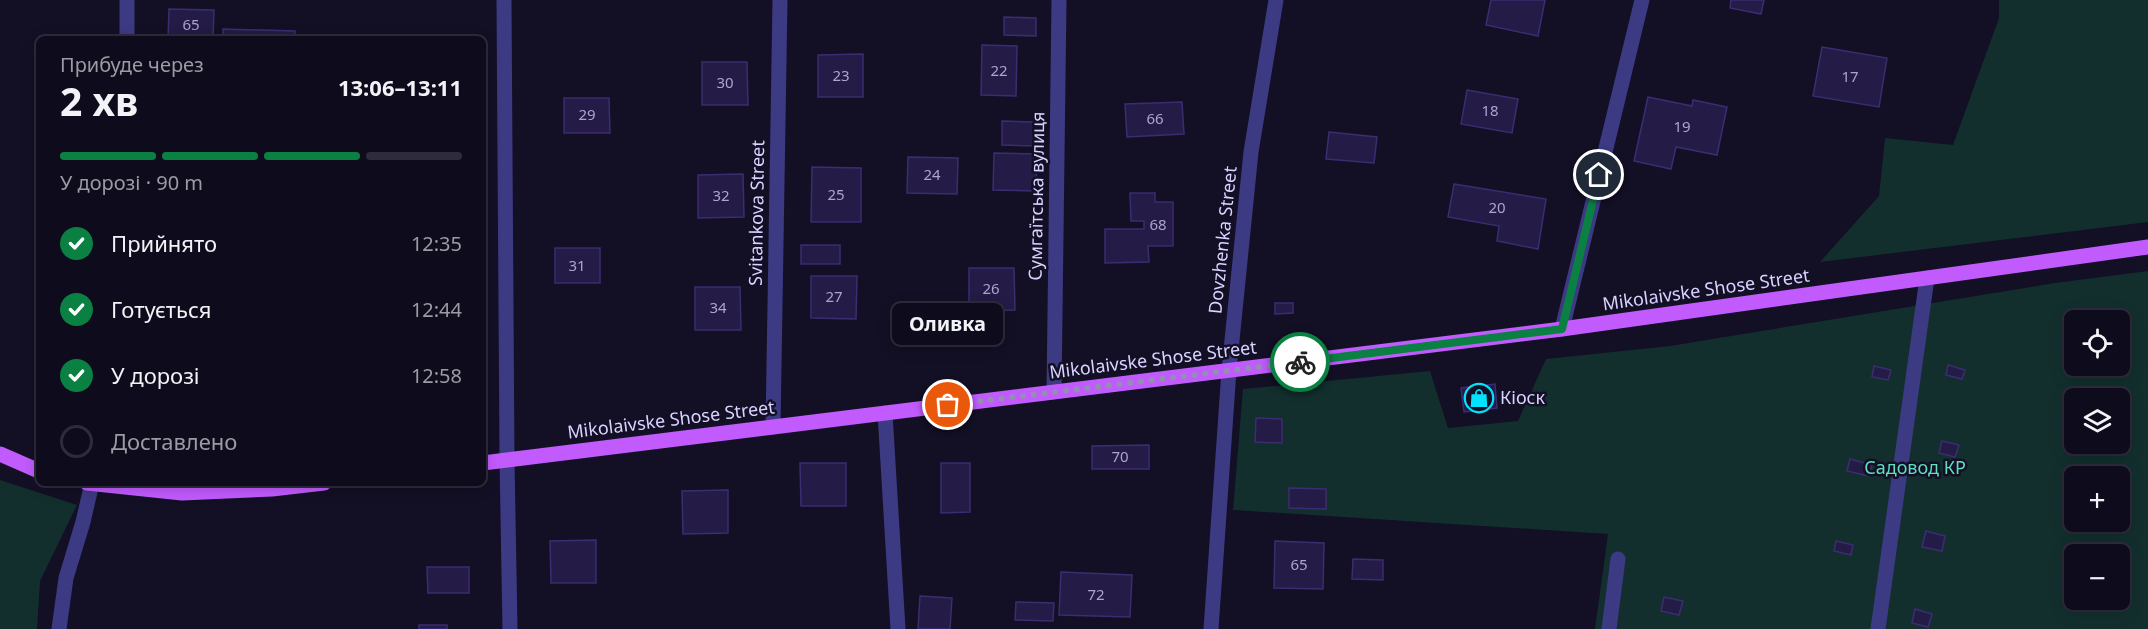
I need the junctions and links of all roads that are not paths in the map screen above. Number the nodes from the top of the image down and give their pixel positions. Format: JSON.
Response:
{"nodes":[{"id":1,"x":127,"y":0,"type":"edge"},
{"id":2,"x":504,"y":0,"type":"edge"},
{"id":3,"x":780,"y":0,"type":"edge"},
{"id":4,"x":1059,"y":0,"type":"edge"},
{"id":5,"x":1276,"y":0,"type":"edge"},
{"id":6,"x":1642,"y":0,"type":"edge"},
{"id":7,"x":127,"y":36,"type":"edge"},
{"id":8,"x":2148,"y":247,"type":"edge"},
{"id":9,"x":1927,"y":278,"type":"junction"},
{"id":10,"x":1562,"y":329,"type":"junction"},
{"id":11,"x":1229,"y":370,"type":"junction"},
{"id":12,"x":1054,"y":392,"type":"junction"},
{"id":13,"x":885,"y":413,"type":"junction"},
{"id":14,"x":773,"y":427,"type":"junction"},
{"id":15,"x":0,"y":454,"type":"edge"},
{"id":16,"x":507,"y":460,"type":"junction"},
{"id":17,"x":486,"y":463,"type":"edge"},
{"id":18,"x":36,"y":470,"type":"edge"},
{"id":19,"x":89,"y":486,"type":"edge"},
{"id":20,"x":118,"y":486,"type":"edge"},
{"id":21,"x":298,"y":486,"type":"edge"},
{"id":22,"x":1618,"y":559,"type":"dead end"},
{"id":23,"x":59,"y":629,"type":"edge"},
{"id":24,"x":510,"y":629,"type":"edge"},
{"id":25,"x":898,"y":629,"type":"edge"},
{"id":26,"x":1211,"y":629,"type":"edge"},
{"id":27,"x":1609,"y":629,"type":"edge"},
{"id":28,"x":1878,"y":629,"type":"edge"}],
"edges":[{"from":1,"to":7,"type":"street"},
{"from":2,"to":16,"type":"street"},
{"from":3,"to":14,"type":"street","name":"Svitankova Street"},
{"from":4,"to":12,"type":"street","name":"Сумгаїтська вулиця"},
{"from":5,"to":11,"type":"street","name":"Dovzhenka Street"},
{"from":6,"to":10,"type":"street"},
{"from":8,"to":9,"type":"main road","name":"Mikolaivske Shose Street"},
{"from":9,"to":10,"type":"main road","name":"Mikolaivske Shose Street"},
{"from":9,"to":28,"type":"street"},
{"from":10,"to":11,"type":"main road","name":"Mikolaivske Shose Street"},
{"from":11,"to":12,"type":"main road","name":"Mikolaivske Shose Street"},
{"from":11,"to":26,"type":"street","name":"Dovzhenka Street"},
{"from":12,"to":13,"type":"main road","name":"Mikolaivske Shose Street"},
{"from":13,"to":14,"type":"main road","name":"Mikolaivske Shose Street"},
{"from":13,"to":25,"type":"street"},
{"from":14,"to":16,"type":"main road","name":"Mikolaivske Shose Street"},
{"from":15,"to":18,"type":"main road"},
{"from":16,"to":17,"type":"main road","name":"Mikolaivske Shose Street"},
{"from":16,"to":24,"type":"street"},
{"from":19,"to":23,"type":"street"},
{"from":20,"to":21,"type":"main road"},
{"from":22,"to":27,"type":"street"}]}
